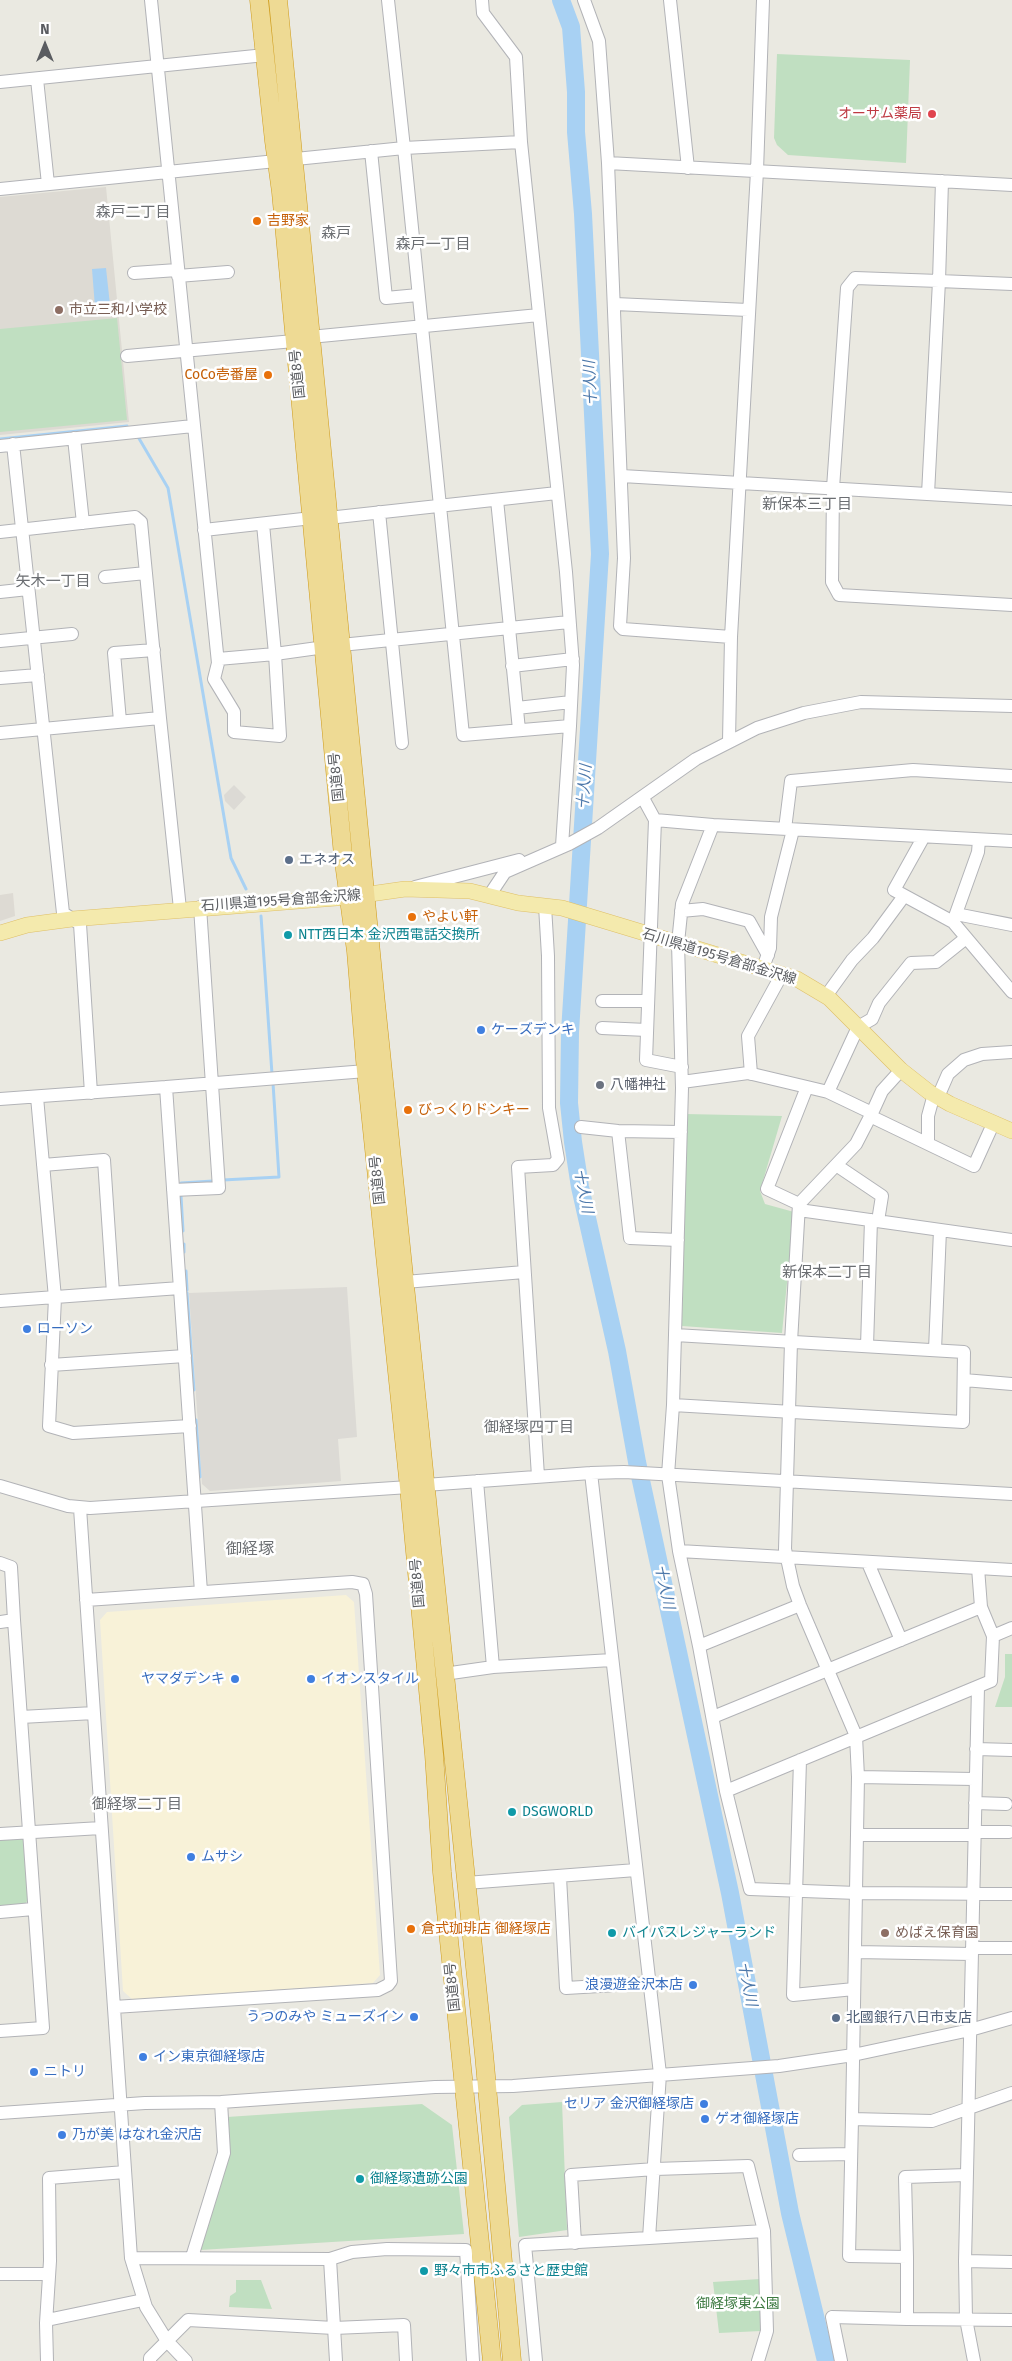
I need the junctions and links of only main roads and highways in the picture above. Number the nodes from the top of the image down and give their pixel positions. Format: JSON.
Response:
{"nodes":[{"id":1,"x":260,"y":0,"type":"edge"},
{"id":2,"x":278,"y":0,"type":"edge"},
{"id":3,"x":285,"y":160,"type":"junction"},
{"id":4,"x":357,"y":896,"type":"junction"},
{"id":5,"x":0,"y":933,"type":"edge"},
{"id":6,"x":1012,"y":1131,"type":"edge"},
{"id":7,"x":417,"y":1486,"type":"junction"},
{"id":8,"x":492,"y":2361,"type":"edge"},
{"id":9,"x":512,"y":2361,"type":"edge"}],
"edges":[{"from":1,"to":3,"type":"highway","name":"国道8号"},
{"from":2,"to":3,"type":"highway","name":"国道8号"},
{"from":3,"to":4,"type":"highway","name":"国道8号"},
{"from":4,"to":5,"type":"main road","name":"石川県道195号倉部金沢線"},
{"from":4,"to":6,"type":"main road","name":"石川県道195号倉部金沢線"},
{"from":4,"to":7,"type":"highway","name":"国道8号"},
{"from":4,"to":7,"type":"highway","name":"国道8号"},
{"from":7,"to":8,"type":"highway","name":"国道8号"},
{"from":7,"to":9,"type":"highway","name":"国道8号"}]}
